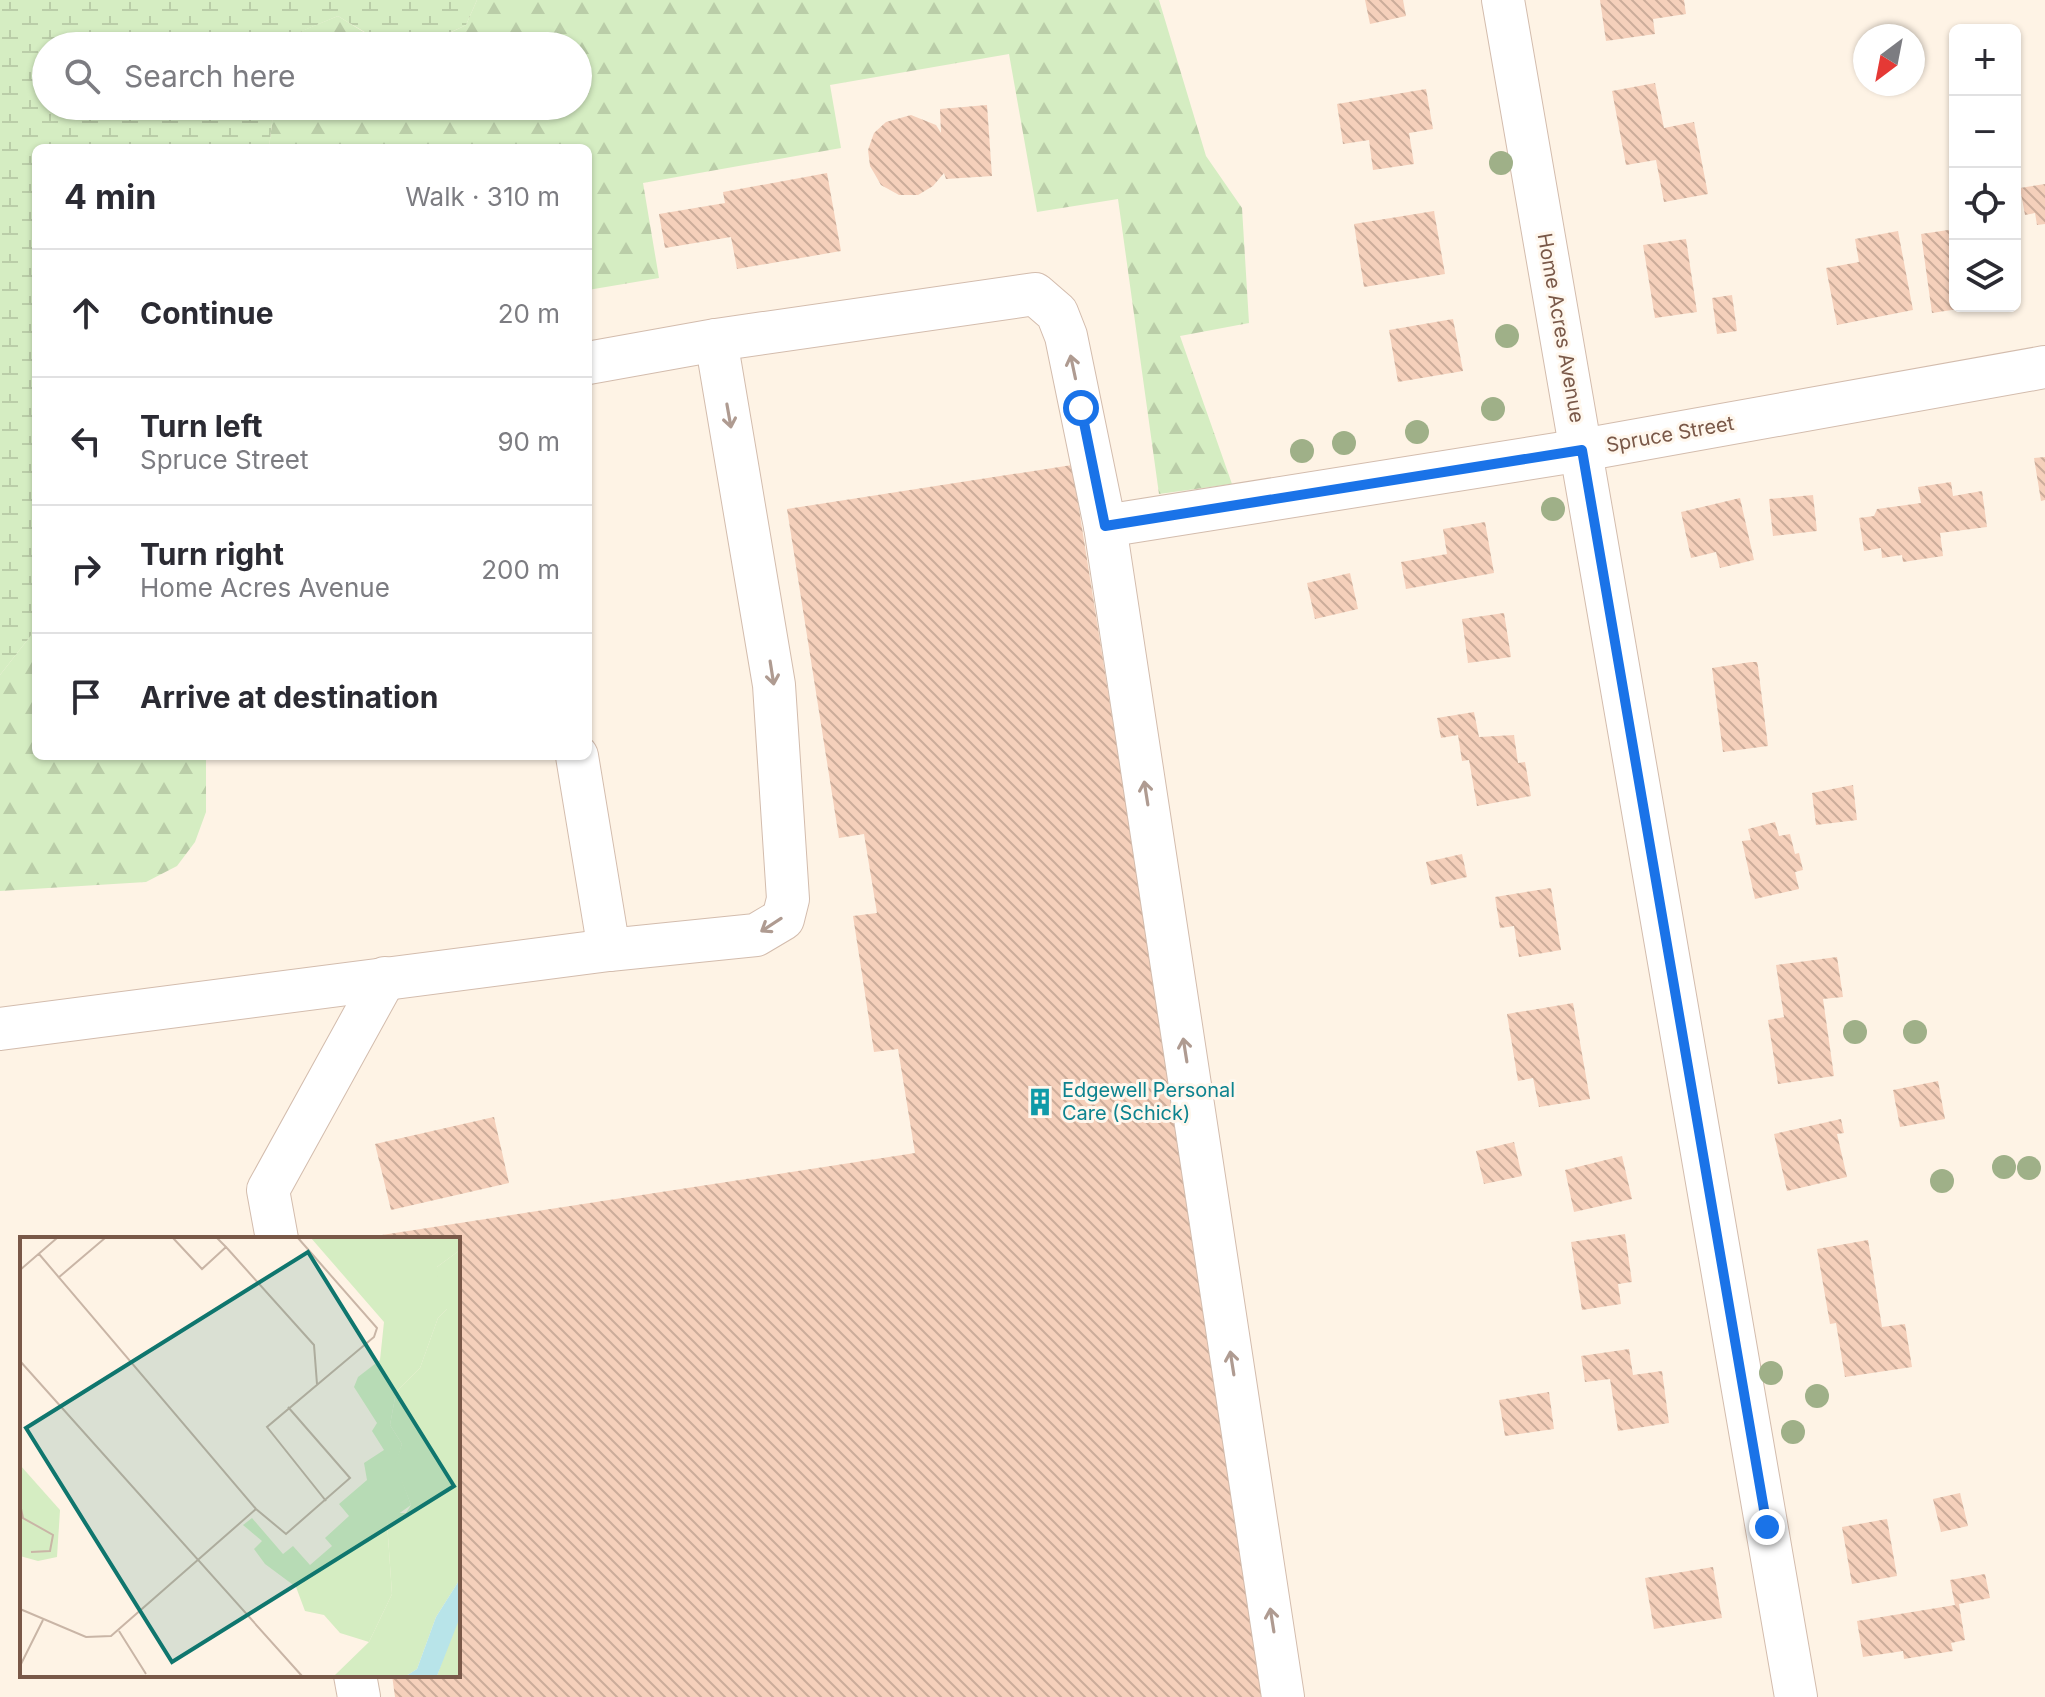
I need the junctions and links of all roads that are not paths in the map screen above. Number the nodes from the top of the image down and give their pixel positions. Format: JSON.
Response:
{"nodes":[{"id":1,"x":1503,"y":0,"type":"edge"},
{"id":2,"x":716,"y":340,"type":"junction"},
{"id":3,"x":592,"y":362,"type":"edge"},
{"id":4,"x":2045,"y":367,"type":"edge"},
{"id":5,"x":1582,"y":450,"type":"junction"},
{"id":6,"x":1105,"y":526,"type":"junction"},
{"id":7,"x":578,"y":760,"type":"edge"},
{"id":8,"x":609,"y":950,"type":"junction"},
{"id":9,"x":385,"y":978,"type":"junction"},
{"id":10,"x":0,"y":1029,"type":"edge"},
{"id":11,"x":277,"y":1237,"type":"edge"},
{"id":12,"x":355,"y":1677,"type":"edge"},
{"id":13,"x":359,"y":1697,"type":"edge"},
{"id":14,"x":1283,"y":1697,"type":"edge"},
{"id":15,"x":1796,"y":1697,"type":"edge"}],
"edges":[{"from":1,"to":5,"type":"street","name":"Home Acres Avenue"},
{"from":2,"to":3,"type":"street"},
{"from":6,"to":2,"type":"street","one_way":true},
{"from":2,"to":8,"type":"street","one_way":true},
{"from":4,"to":5,"type":"street","name":"Spruce Street"},
{"from":5,"to":6,"type":"street","name":"Spruce Street"},
{"from":5,"to":15,"type":"street","name":"Home Acres Avenue"},
{"from":14,"to":6,"type":"street","one_way":true},
{"from":7,"to":8,"type":"street"},
{"from":8,"to":9,"type":"street"},
{"from":9,"to":10,"type":"street"},
{"from":9,"to":11,"type":"street"},
{"from":12,"to":13,"type":"street"}]}
